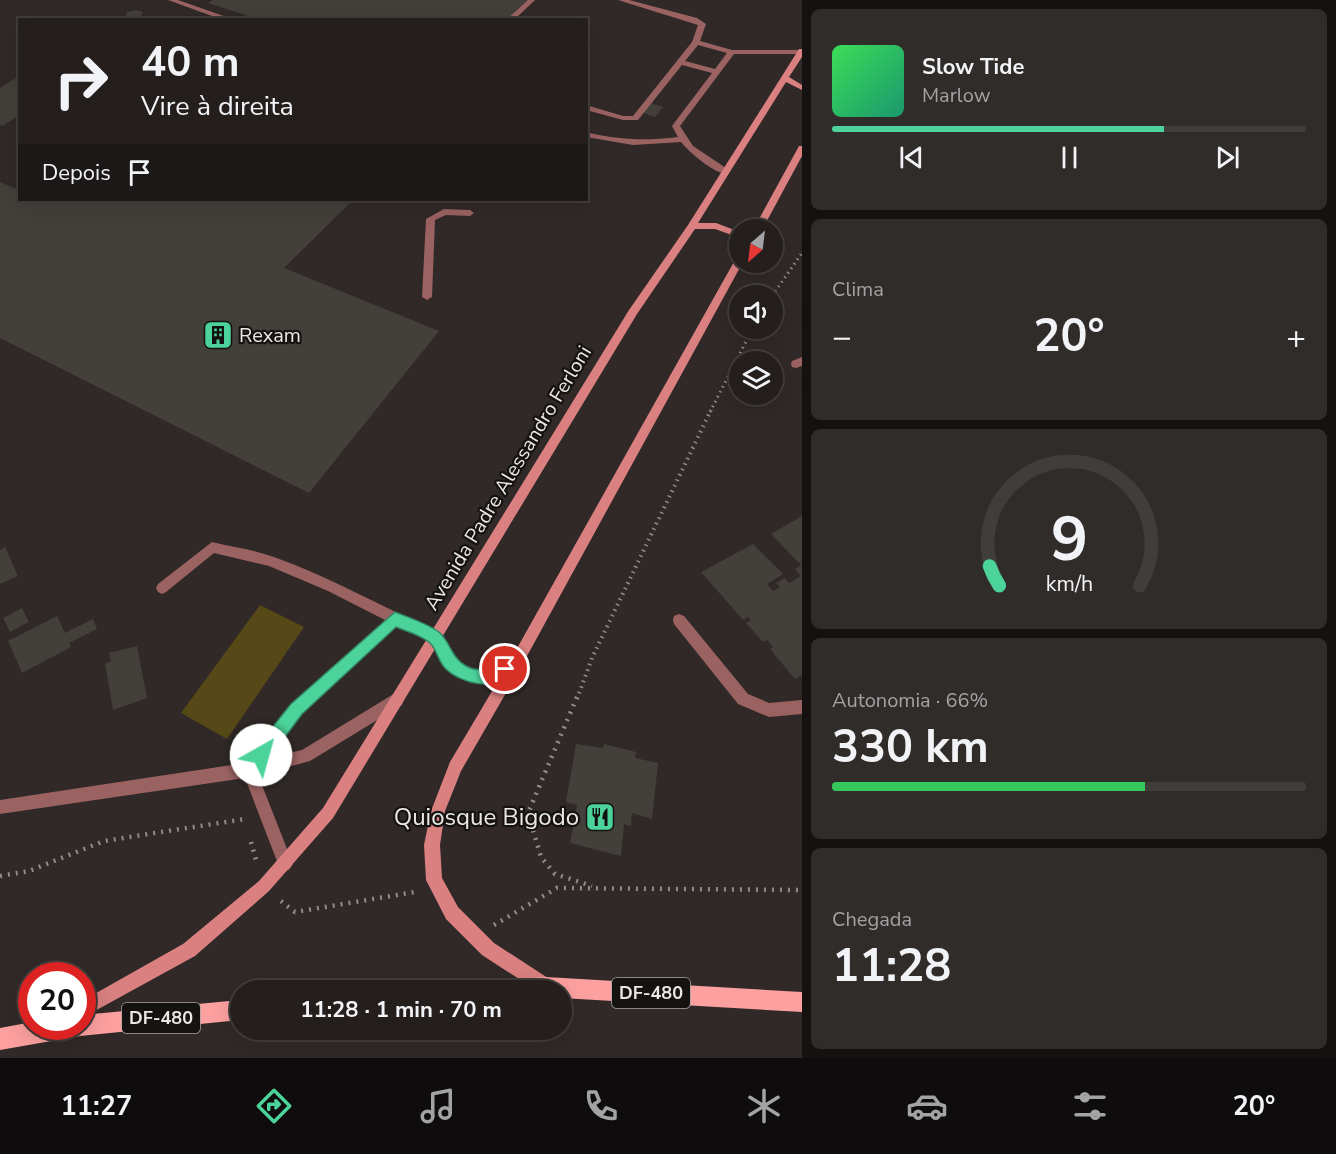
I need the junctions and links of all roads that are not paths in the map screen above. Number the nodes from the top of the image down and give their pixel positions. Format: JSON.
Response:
{"nodes":[{"id":1,"x":171,"y":0,"type":"edge"},
{"id":2,"x":532,"y":0,"type":"edge"},
{"id":3,"x":621,"y":0,"type":"edge"},
{"id":4,"x":226,"y":18,"type":"edge"},
{"id":5,"x":511,"y":18,"type":"edge"},
{"id":6,"x":696,"y":42,"type":"junction"},
{"id":7,"x":802,"y":51,"type":"edge"},
{"id":8,"x":732,"y":52,"type":"junction"},
{"id":9,"x":680,"y":62,"type":"junction"},
{"id":10,"x":717,"y":72,"type":"junction"},
{"id":11,"x":785,"y":78,"type":"junction"},
{"id":12,"x":802,"y":88,"type":"edge"},
{"id":13,"x":588,"y":108,"type":"edge"},
{"id":14,"x":588,"y":134,"type":"edge"},
{"id":15,"x":681,"y":139,"type":"junction"},
{"id":16,"x":802,"y":148,"type":"edge"},
{"id":17,"x":726,"y":172,"type":"junction"},
{"id":18,"x":470,"y":213,"type":"dead end"},
{"id":19,"x":763,"y":219,"type":"edge"},
{"id":20,"x":692,"y":226,"type":"junction"},
{"id":21,"x":729,"y":231,"type":"edge"},
{"id":22,"x":733,"y":273,"type":"edge"},
{"id":23,"x":427,"y":297,"type":"dead end"},
{"id":24,"x":162,"y":588,"type":"dead end"},
{"id":25,"x":395,"y":619,"type":"junction"},
{"id":26,"x":679,"y":620,"type":"dead end"},
{"id":27,"x":435,"y":638,"type":"junction"},
{"id":28,"x":516,"y":663,"type":"junction"},
{"id":29,"x":400,"y":697,"type":"junction"},
{"id":30,"x":802,"y":707,"type":"edge"},
{"id":31,"x":249,"y":770,"type":"junction"},
{"id":32,"x":0,"y":807,"type":"edge"},
{"id":33,"x":285,"y":864,"type":"junction"},
{"id":34,"x":535,"y":980,"type":"edge"},
{"id":35,"x":572,"y":989,"type":"edge"},
{"id":36,"x":96,"y":1002,"type":"edge"},
{"id":37,"x":802,"y":1002,"type":"edge"},
{"id":38,"x":230,"y":1011,"type":"edge"},
{"id":39,"x":96,"y":1024,"type":"edge"},
{"id":40,"x":18,"y":1036,"type":"edge"},
{"id":41,"x":0,"y":1040,"type":"edge"}],
"edges":[{"from":1,"to":4,"type":"street"},
{"from":2,"to":5,"type":"street"},
{"from":3,"to":6,"type":"street"},
{"from":6,"to":8,"type":"street"},
{"from":6,"to":9,"type":"street"},
{"from":7,"to":8,"type":"street"},
{"from":7,"to":11,"type":"main road","name":"Avenida Padre Alessandro Ferloni"},
{"from":8,"to":10,"type":"street"},
{"from":9,"to":10,"type":"street"},
{"from":9,"to":13,"type":"street"},
{"from":10,"to":15,"type":"street"},
{"from":11,"to":12,"type":"main road"},
{"from":11,"to":17,"type":"main road","name":"Avenida Padre Alessandro Ferloni"},
{"from":14,"to":15,"type":"street"},
{"from":15,"to":17,"type":"street"},
{"from":16,"to":19,"type":"main road"},
{"from":17,"to":20,"type":"main road","name":"Avenida Padre Alessandro Ferloni"},
{"from":18,"to":23,"type":"street"},
{"from":20,"to":21,"type":"main road"},
{"from":20,"to":27,"type":"main road","name":"Avenida Padre Alessandro Ferloni"},
{"from":22,"to":28,"type":"main road"},
{"from":24,"to":25,"type":"street"},
{"from":25,"to":27,"type":"street"},
{"from":25,"to":31,"type":"street"},
{"from":26,"to":30,"type":"street"},
{"from":27,"to":28,"type":"street"},
{"from":27,"to":29,"type":"main road","name":"Avenida Padre Alessandro Ferloni"},
{"from":28,"to":34,"type":"main road"},
{"from":29,"to":31,"type":"street"},
{"from":29,"to":33,"type":"main road","name":"Avenida Padre Alessandro Ferloni"},
{"from":31,"to":32,"type":"street"},
{"from":31,"to":33,"type":"street"},
{"from":33,"to":36,"type":"main road","name":"Avenida Padre Alessandro Ferloni"},
{"from":35,"to":37,"type":"main road","number":"DF-480"},
{"from":38,"to":39,"type":"main road","number":"DF-480"},
{"from":40,"to":41,"type":"main road","number":"DF-480"}]}
